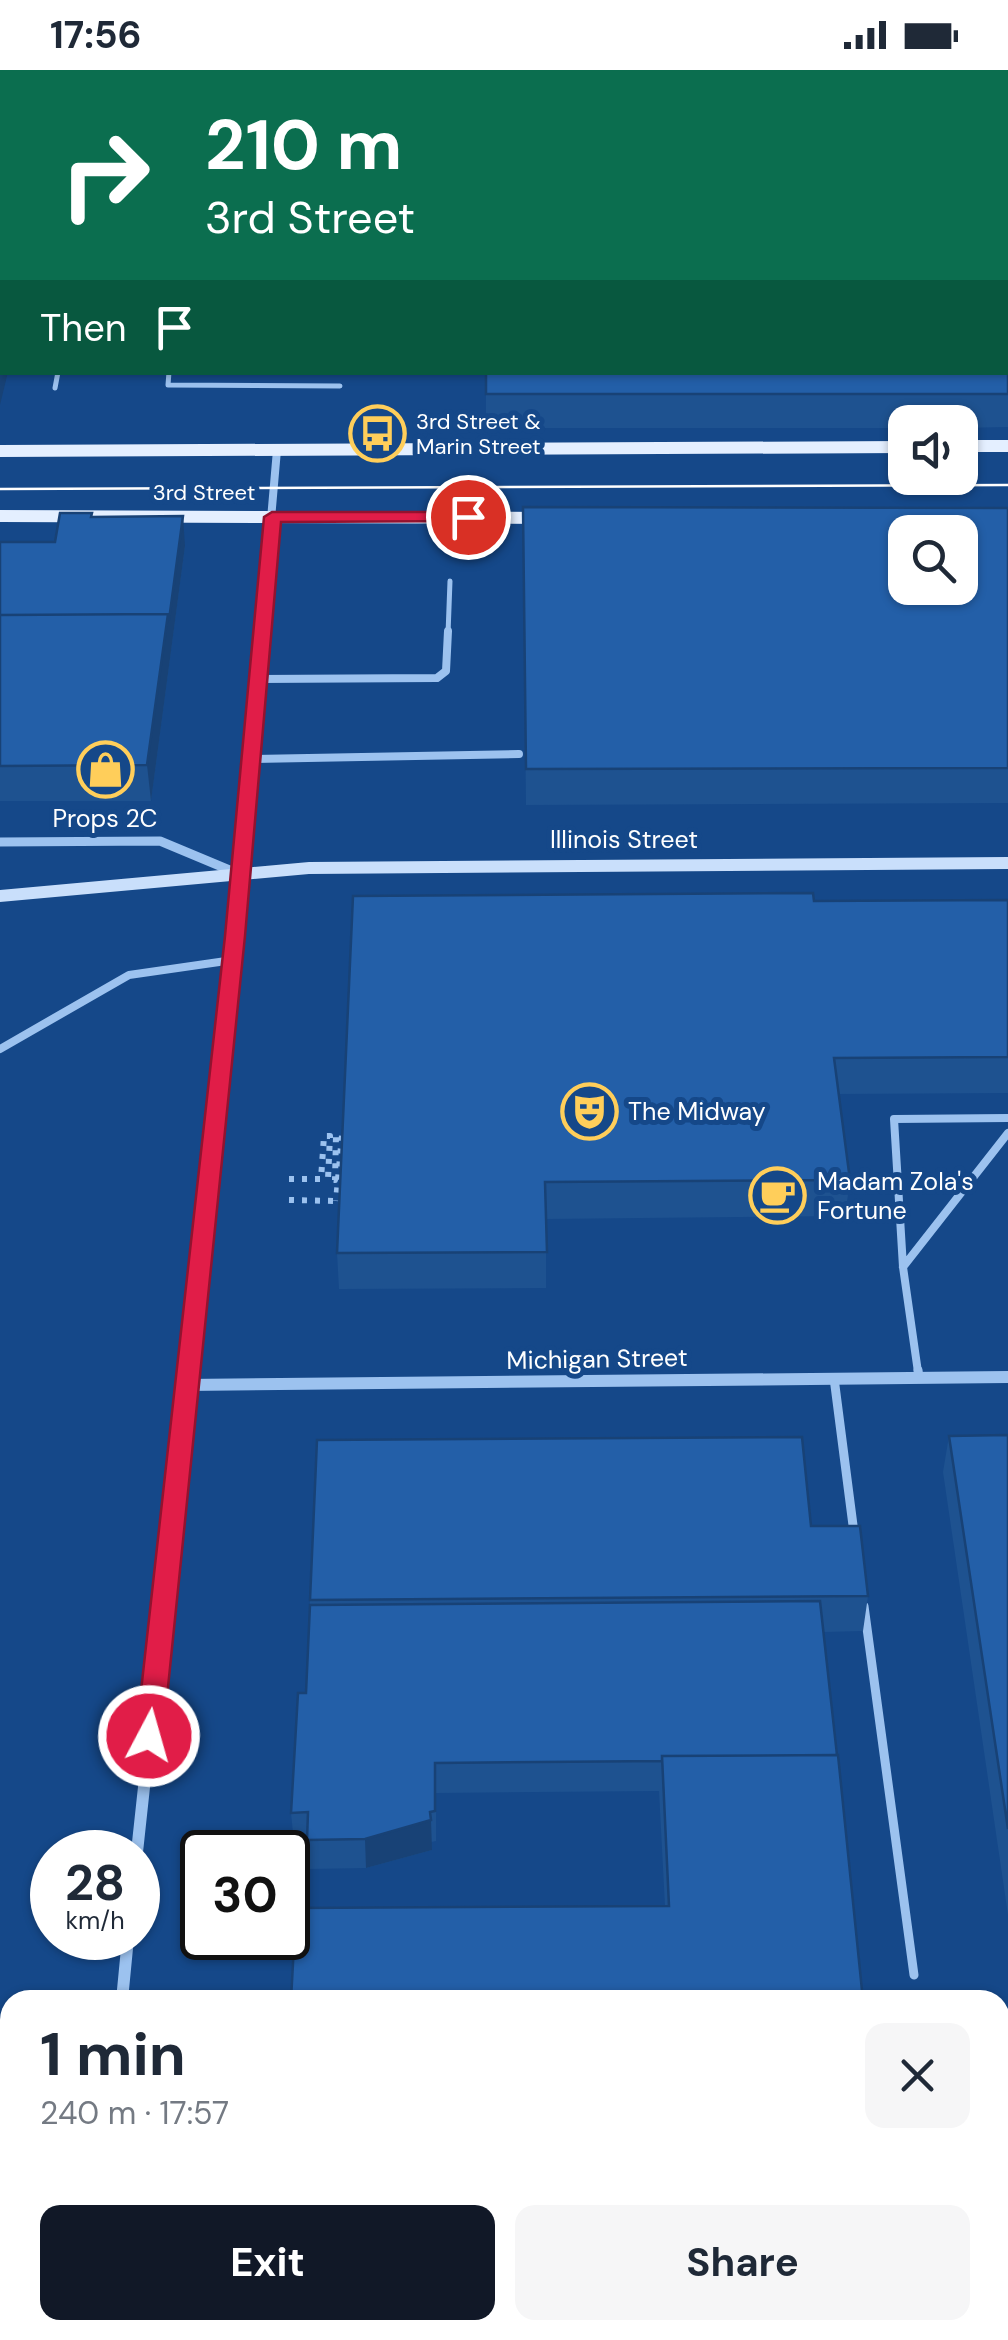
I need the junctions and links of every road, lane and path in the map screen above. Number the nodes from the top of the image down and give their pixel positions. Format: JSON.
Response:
{"nodes":[{"id":1,"x":58,"y":375,"type":"edge"},
{"id":2,"x":169,"y":375,"type":"edge"},
{"id":3,"x":340,"y":386,"type":"dead end"},
{"id":4,"x":56,"y":388,"type":"dead end"},
{"id":5,"x":888,"y":446,"type":"edge"},
{"id":6,"x":978,"y":446,"type":"edge"},
{"id":7,"x":1008,"y":446,"type":"edge"},
{"id":8,"x":0,"y":450,"type":"edge"},
{"id":9,"x":277,"y":450,"type":"junction"},
{"id":10,"x":0,"y":516,"type":"edge"},
{"id":11,"x":272,"y":517,"type":"junction"},
{"id":12,"x":564,"y":518,"type":"edge"},
{"id":13,"x":450,"y":581,"type":"dead end"},
{"id":14,"x":258,"y":678,"type":"junction"},
{"id":15,"x":519,"y":754,"type":"dead end"},
{"id":16,"x":250,"y":760,"type":"junction"},
{"id":17,"x":0,"y":842,"type":"edge"},
{"id":18,"x":1008,"y":863,"type":"edge"},
{"id":19,"x":240,"y":874,"type":"junction"},
{"id":20,"x":0,"y":896,"type":"edge"},
{"id":21,"x":232,"y":960,"type":"junction"},
{"id":22,"x":0,"y":1049,"type":"edge"},
{"id":23,"x":1008,"y":1118,"type":"edge"},
{"id":24,"x":1008,"y":1132,"type":"edge"},
{"id":25,"x":290,"y":1179,"type":"dead end"},
{"id":26,"x":289,"y":1200,"type":"dead end"},
{"id":27,"x":903,"y":1267,"type":"junction"},
{"id":28,"x":1008,"y":1377,"type":"edge"},
{"id":29,"x":834,"y":1378,"type":"junction"},
{"id":30,"x":919,"y":1378,"type":"junction"},
{"id":31,"x":186,"y":1385,"type":"junction"},
{"id":32,"x":856,"y":1545,"type":"edge"},
{"id":33,"x":861,"y":1584,"type":"edge"},
{"id":34,"x":139,"y":1830,"type":"edge"},
{"id":35,"x":126,"y":1960,"type":"edge"},
{"id":36,"x":914,"y":1975,"type":"dead end"},
{"id":37,"x":123,"y":1990,"type":"edge"}],
"edges":[{"from":1,"to":4,"type":"lane"},
{"from":2,"to":3,"type":"lane"},
{"from":5,"to":9,"type":"main road","name":"3rd Street"},
{"from":6,"to":7,"type":"main road"},
{"from":8,"to":9,"type":"main road","name":"3rd Street"},
{"from":9,"to":11,"type":"street"},
{"from":10,"to":11,"type":"main road","name":"3rd Street"},
{"from":11,"to":12,"type":"main road","name":"3rd Street"},
{"from":11,"to":14,"type":"street"},
{"from":13,"to":14,"type":"lane"},
{"from":14,"to":16,"type":"street"},
{"from":15,"to":16,"type":"lane"},
{"from":16,"to":19,"type":"street"},
{"from":17,"to":19,"type":"street","name":"Illinois Street"},
{"from":18,"to":19,"type":"street","name":"Illinois Street"},
{"from":19,"to":20,"type":"street","name":"Illinois Street"},
{"from":19,"to":21,"type":"street"},
{"from":21,"to":22,"type":"lane"},
{"from":21,"to":31,"type":"street"},
{"from":23,"to":27,"type":"lane"},
{"from":24,"to":27,"type":"lane"},
{"from":25,"to":26,"type":"path"},
{"from":27,"to":30,"type":"lane"},
{"from":28,"to":30,"type":"street","name":"Michigan Street"},
{"from":29,"to":30,"type":"street","name":"Michigan Street"},
{"from":29,"to":31,"type":"street","name":"Michigan Street"},
{"from":29,"to":32,"type":"lane"},
{"from":31,"to":34,"type":"street"},
{"from":33,"to":36,"type":"lane"},
{"from":35,"to":37,"type":"street"}]}
